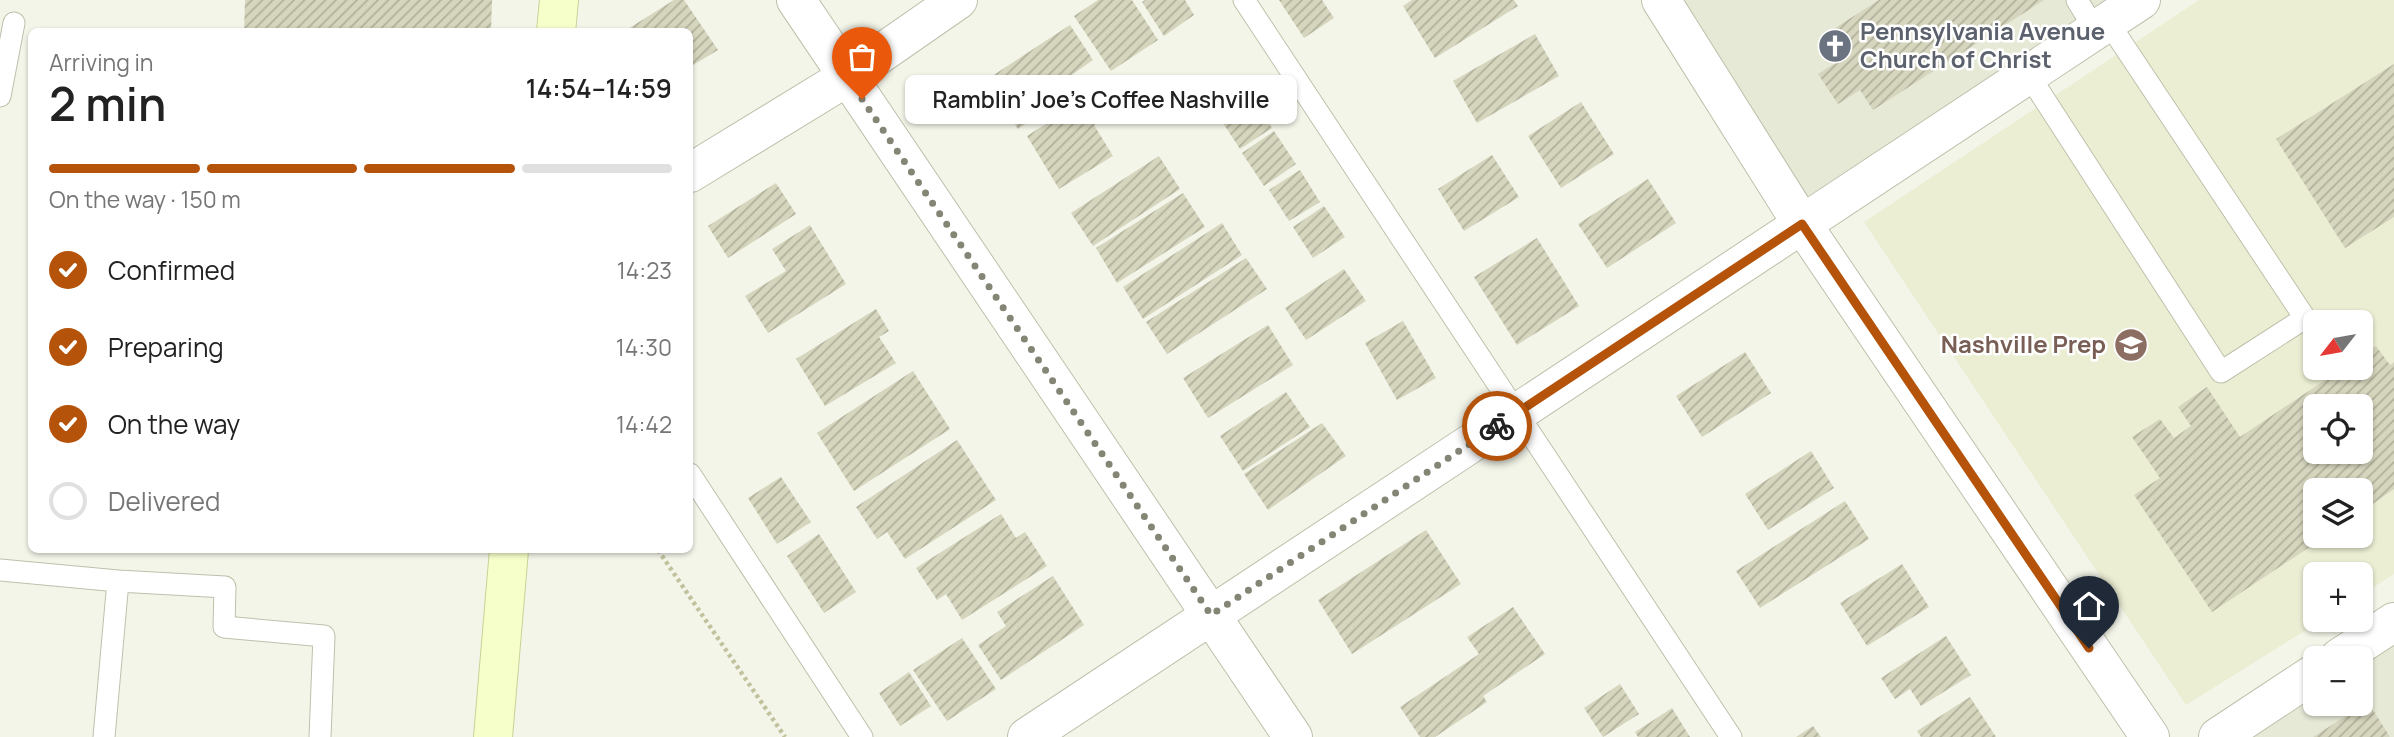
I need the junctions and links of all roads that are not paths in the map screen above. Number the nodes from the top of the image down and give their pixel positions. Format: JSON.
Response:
{"nodes":[{"id":1,"x":559,"y":0,"type":"edge"},
{"id":2,"x":796,"y":0,"type":"edge"},
{"id":3,"x":958,"y":0,"type":"edge"},
{"id":4,"x":1244,"y":0,"type":"edge"},
{"id":5,"x":1661,"y":0,"type":"edge"},
{"id":6,"x":2141,"y":0,"type":"edge"},
{"id":7,"x":2093,"y":17,"type":"edge"},
{"id":8,"x":14,"y":23,"type":"dead end"},
{"id":9,"x":556,"y":28,"type":"edge"},
{"id":10,"x":2028,"y":74,"type":"junction"},
{"id":11,"x":847,"y":77,"type":"junction"},
{"id":12,"x":0,"y":96,"type":"edge"},
{"id":13,"x":693,"y":171,"type":"edge"},
{"id":14,"x":1802,"y":224,"type":"junction"},
{"id":15,"x":1517,"y":413,"type":"junction"},
{"id":16,"x":693,"y":479,"type":"edge"},
{"id":17,"x":509,"y":553,"type":"edge"},
{"id":18,"x":0,"y":570,"type":"edge"},
{"id":19,"x":118,"y":581,"type":"junction"},
{"id":20,"x":1211,"y":615,"type":"junction"},
{"id":21,"x":2394,"y":622,"type":"edge"},
{"id":22,"x":2357,"y":646,"type":"edge"},
{"id":23,"x":2303,"y":681,"type":"edge"},
{"id":24,"x":104,"y":737,"type":"edge"},
{"id":25,"x":320,"y":737,"type":"edge"},
{"id":26,"x":493,"y":737,"type":"edge"},
{"id":27,"x":862,"y":737,"type":"edge"},
{"id":28,"x":1027,"y":737,"type":"edge"},
{"id":29,"x":1293,"y":737,"type":"edge"},
{"id":30,"x":1731,"y":737,"type":"edge"},
{"id":31,"x":2150,"y":737,"type":"edge"},
{"id":32,"x":2218,"y":737,"type":"edge"}],
"edges":[{"from":1,"to":9,"type":"main road"},
{"from":2,"to":11,"type":"street"},
{"from":3,"to":11,"type":"street"},
{"from":4,"to":15,"type":"lane"},
{"from":5,"to":14,"type":"street"},
{"from":6,"to":7,"type":"street"},
{"from":7,"to":10,"type":"street"},
{"from":7,"to":10,"type":"lane"},
{"from":8,"to":12,"type":"lane"},
{"from":10,"to":14,"type":"street"},
{"from":11,"to":13,"type":"street"},
{"from":11,"to":20,"type":"street"},
{"from":14,"to":15,"type":"street"},
{"from":14,"to":31,"type":"street"},
{"from":15,"to":20,"type":"street"},
{"from":15,"to":30,"type":"lane"},
{"from":16,"to":27,"type":"lane"},
{"from":17,"to":26,"type":"main road"},
{"from":18,"to":19,"type":"lane"},
{"from":19,"to":24,"type":"lane"},
{"from":19,"to":25,"type":"lane"},
{"from":20,"to":28,"type":"street"},
{"from":20,"to":29,"type":"street"},
{"from":21,"to":22,"type":"street"},
{"from":23,"to":32,"type":"street"}]}
